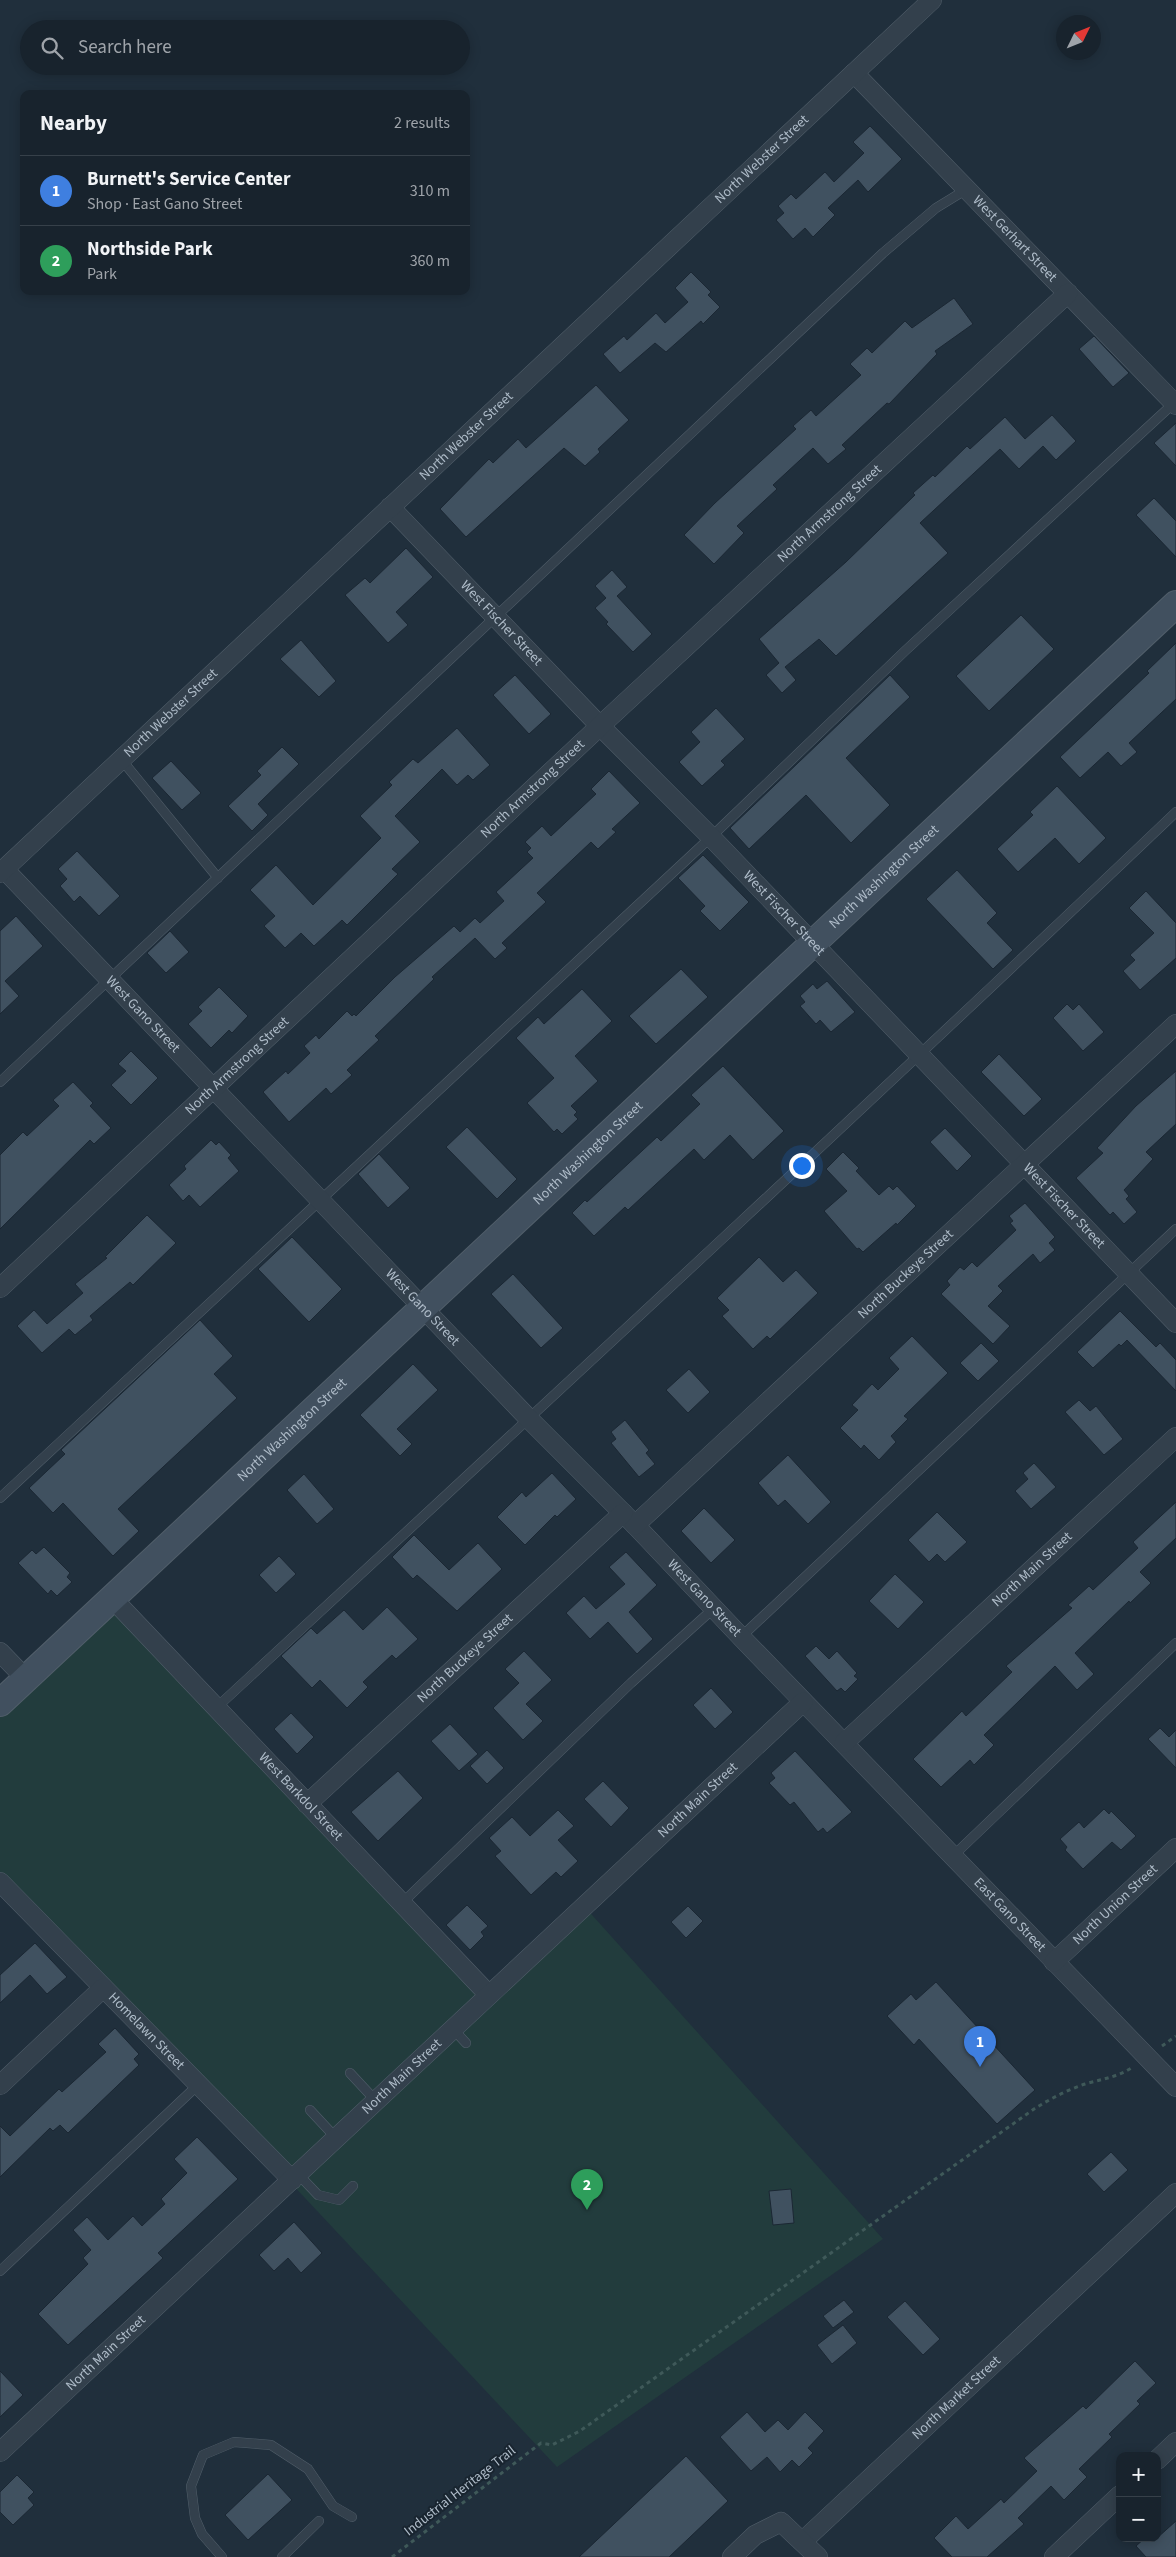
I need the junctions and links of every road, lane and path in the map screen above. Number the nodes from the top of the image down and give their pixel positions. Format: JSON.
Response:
{"nodes":[{"id":1,"x":932,"y":0,"type":"edge"},
{"id":2,"x":854,"y":73,"type":"junction"},
{"id":3,"x":967,"y":189,"type":"junction"},
{"id":4,"x":1068,"y":293,"type":"junction"},
{"id":5,"x":1175,"y":404,"type":"edge"},
{"id":6,"x":390,"y":507,"type":"junction"},
{"id":7,"x":1176,"y":604,"type":"edge"},
{"id":8,"x":497,"y":618,"type":"junction"},
{"id":9,"x":600,"y":726,"type":"junction"},
{"id":10,"x":121,"y":759,"type":"junction"},
{"id":11,"x":1176,"y":812,"type":"edge"},
{"id":12,"x":711,"y":837,"type":"junction"},
{"id":13,"x":2,"y":871,"type":"edge"},
{"id":14,"x":218,"y":878,"type":"junction"},
{"id":15,"x":812,"y":944,"type":"junction"},
{"id":16,"x":109,"y":980,"type":"junction"},
{"id":17,"x":1176,"y":1024,"type":"edge"},
{"id":18,"x":920,"y":1056,"type":"junction"},
{"id":19,"x":0,"y":1082,"type":"edge"},
{"id":20,"x":213,"y":1088,"type":"junction"},
{"id":21,"x":1025,"y":1164,"type":"junction"},
{"id":22,"x":319,"y":1199,"type":"junction"},
{"id":23,"x":1176,"y":1229,"type":"edge"},
{"id":24,"x":1128,"y":1274,"type":"junction"},
{"id":25,"x":0,"y":1288,"type":"edge"},
{"id":26,"x":424,"y":1307,"type":"junction"},
{"id":27,"x":1176,"y":1323,"type":"edge"},
{"id":28,"x":530,"y":1420,"type":"junction"},
{"id":29,"x":1176,"y":1437,"type":"edge"},
{"id":30,"x":0,"y":1498,"type":"edge"},
{"id":31,"x":629,"y":1519,"type":"junction"},
{"id":32,"x":112,"y":1598,"type":"junction"},
{"id":33,"x":713,"y":1609,"type":"junction"},
{"id":34,"x":741,"y":1637,"type":"junction"},
{"id":35,"x":1176,"y":1643,"type":"edge"},
{"id":36,"x":0,"y":1652,"type":"edge"},
{"id":37,"x":26,"y":1679,"type":"junction"},
{"id":38,"x":803,"y":1702,"type":"junction"},
{"id":39,"x":0,"y":1703,"type":"edge"},
{"id":40,"x":216,"y":1708,"type":"junction"},
{"id":41,"x":844,"y":1743,"type":"junction"},
{"id":42,"x":307,"y":1804,"type":"junction"},
{"id":43,"x":1176,"y":1848,"type":"edge"},
{"id":44,"x":953,"y":1856,"type":"junction"},
{"id":45,"x":3,"y":1890,"type":"edge"},
{"id":46,"x":401,"y":1904,"type":"junction"},
{"id":47,"x":1054,"y":1962,"type":"junction"},
{"id":48,"x":103,"y":1988,"type":"junction"},
{"id":49,"x":489,"y":1995,"type":"junction"},
{"id":50,"x":453,"y":2029,"type":"junction"},
{"id":51,"x":466,"y":2043,"type":"dead end"},
{"id":52,"x":350,"y":2073,"type":"dead end"},
{"id":53,"x":1121,"y":2075,"type":"dead end"},
{"id":54,"x":199,"y":2084,"type":"junction"},
{"id":55,"x":0,"y":2085,"type":"edge"},
{"id":56,"x":1176,"y":2087,"type":"edge"},
{"id":57,"x":376,"y":2101,"type":"junction"},
{"id":58,"x":310,"y":2110,"type":"dead end"},
{"id":59,"x":336,"y":2138,"type":"junction"},
{"id":60,"x":295,"y":2177,"type":"junction"},
{"id":61,"x":353,"y":2186,"type":"dead end"},
{"id":62,"x":1176,"y":2194,"type":"edge"},
{"id":63,"x":0,"y":2271,"type":"edge"},
{"id":64,"x":1176,"y":2442,"type":"edge"},
{"id":65,"x":0,"y":2452,"type":"edge"},
{"id":66,"x":1161,"y":2456,"type":"edge"},
{"id":67,"x":1118,"y":2497,"type":"edge"},
{"id":68,"x":352,"y":2517,"type":"dead end"},
{"id":69,"x":319,"y":2521,"type":"dead end"},
{"id":70,"x":803,"y":2541,"type":"junction"},
{"id":71,"x":222,"y":2557,"type":"edge"},
{"id":72,"x":282,"y":2557,"type":"edge"},
{"id":73,"x":392,"y":2557,"type":"edge"},
{"id":74,"x":732,"y":2557,"type":"edge"},
{"id":75,"x":818,"y":2557,"type":"edge"},
{"id":76,"x":1054,"y":2557,"type":"edge"}],
"edges":[{"from":1,"to":2,"type":"street","name":"North Webster Street"},
{"from":2,"to":3,"type":"street","name":"West Gerhart Street"},
{"from":2,"to":6,"type":"street","name":"North Webster Street"},
{"from":3,"to":4,"type":"street","name":"West Gerhart Street"},
{"from":3,"to":8,"type":"lane"},
{"from":4,"to":5,"type":"street","name":"West Gerhart Street"},
{"from":4,"to":9,"type":"street","name":"North Armstrong Street"},
{"from":5,"to":12,"type":"lane"},
{"from":6,"to":8,"type":"street","name":"West Fischer Street"},
{"from":6,"to":10,"type":"street","name":"North Webster Street"},
{"from":7,"to":15,"type":"main road","name":"North Washington Street"},
{"from":8,"to":9,"type":"street","name":"West Fischer Street"},
{"from":8,"to":14,"type":"lane"},
{"from":9,"to":12,"type":"street","name":"West Fischer Street"},
{"from":9,"to":20,"type":"street","name":"North Armstrong Street"},
{"from":10,"to":13,"type":"street","name":"North Webster Street"},
{"from":10,"to":14,"type":"lane"},
{"from":11,"to":18,"type":"lane"},
{"from":12,"to":15,"type":"street","name":"West Fischer Street"},
{"from":12,"to":22,"type":"lane"},
{"from":13,"to":16,"type":"street","name":"West Gano Street"},
{"from":14,"to":16,"type":"lane"},
{"from":15,"to":18,"type":"street","name":"West Fischer Street"},
{"from":15,"to":26,"type":"main road","name":"North Washington Street"},
{"from":16,"to":19,"type":"lane"},
{"from":16,"to":20,"type":"street","name":"West Gano Street"},
{"from":17,"to":21,"type":"street","name":"North Buckeye Street"},
{"from":18,"to":21,"type":"street","name":"West Fischer Street"},
{"from":18,"to":28,"type":"lane"},
{"from":20,"to":22,"type":"street","name":"West Gano Street"},
{"from":20,"to":25,"type":"street","name":"North Armstrong Street"},
{"from":21,"to":24,"type":"street","name":"West Fischer Street"},
{"from":21,"to":31,"type":"street","name":"North Buckeye Street"},
{"from":22,"to":26,"type":"street","name":"West Gano Street"},
{"from":22,"to":30,"type":"lane"},
{"from":23,"to":24,"type":"lane"},
{"from":24,"to":27,"type":"street","name":"West Fischer Street"},
{"from":24,"to":34,"type":"lane"},
{"from":26,"to":28,"type":"street","name":"West Gano Street"},
{"from":26,"to":32,"type":"main road","name":"North Washington Street"},
{"from":28,"to":31,"type":"street","name":"West Gano Street"},
{"from":28,"to":40,"type":"lane"},
{"from":29,"to":41,"type":"street","name":"North Main Street"},
{"from":31,"to":33,"type":"street","name":"West Gano Street"},
{"from":31,"to":42,"type":"street","name":"North Buckeye Street"},
{"from":32,"to":37,"type":"main road","name":"North Washington Street"},
{"from":32,"to":40,"type":"street","name":"West Barkdol Street"},
{"from":33,"to":34,"type":"street","name":"West Gano Street"},
{"from":33,"to":46,"type":"lane"},
{"from":34,"to":38,"type":"street","name":"West Gano Street"},
{"from":35,"to":44,"type":"lane"},
{"from":36,"to":37,"type":"street"},
{"from":37,"to":39,"type":"main road","name":"North Washington Street"},
{"from":38,"to":41,"type":"street","name":"West Gano Street"},
{"from":38,"to":49,"type":"street","name":"North Main Street"},
{"from":40,"to":42,"type":"street","name":"West Barkdol Street"},
{"from":41,"to":44,"type":"street","name":"East Gano Street"},
{"from":42,"to":46,"type":"street","name":"West Barkdol Street"},
{"from":43,"to":47,"type":"street","name":"North Union Street"},
{"from":44,"to":47,"type":"street","name":"East Gano Street"},
{"from":45,"to":48,"type":"street","name":"Homelawn Street"},
{"from":46,"to":49,"type":"street","name":"West Barkdol Street"},
{"from":47,"to":56,"type":"street","name":"East Gano Street"},
{"from":48,"to":54,"type":"street","name":"Homelawn Street"},
{"from":48,"to":55,"type":"street"},
{"from":49,"to":50,"type":"street","name":"North Main Street"},
{"from":50,"to":51,"type":"lane"},
{"from":50,"to":57,"type":"street","name":"North Main Street"},
{"from":52,"to":57,"type":"lane"},
{"from":53,"to":73,"type":"path","name":"Industrial Heritage Trail"},
{"from":54,"to":60,"type":"street","name":"Homelawn Street"},
{"from":54,"to":63,"type":"lane"},
{"from":57,"to":59,"type":"street","name":"North Main Street"},
{"from":58,"to":59,"type":"lane"},
{"from":59,"to":60,"type":"street","name":"North Main Street"},
{"from":60,"to":61,"type":"lane"},
{"from":60,"to":65,"type":"street","name":"North Main Street"},
{"from":62,"to":70,"type":"street","name":"North Market Street"},
{"from":64,"to":66,"type":"street"},
{"from":67,"to":76,"type":"street"},
{"from":68,"to":71,"type":"lane"},
{"from":69,"to":72,"type":"lane"},
{"from":70,"to":74,"type":"street"},
{"from":70,"to":75,"type":"street"}]}
